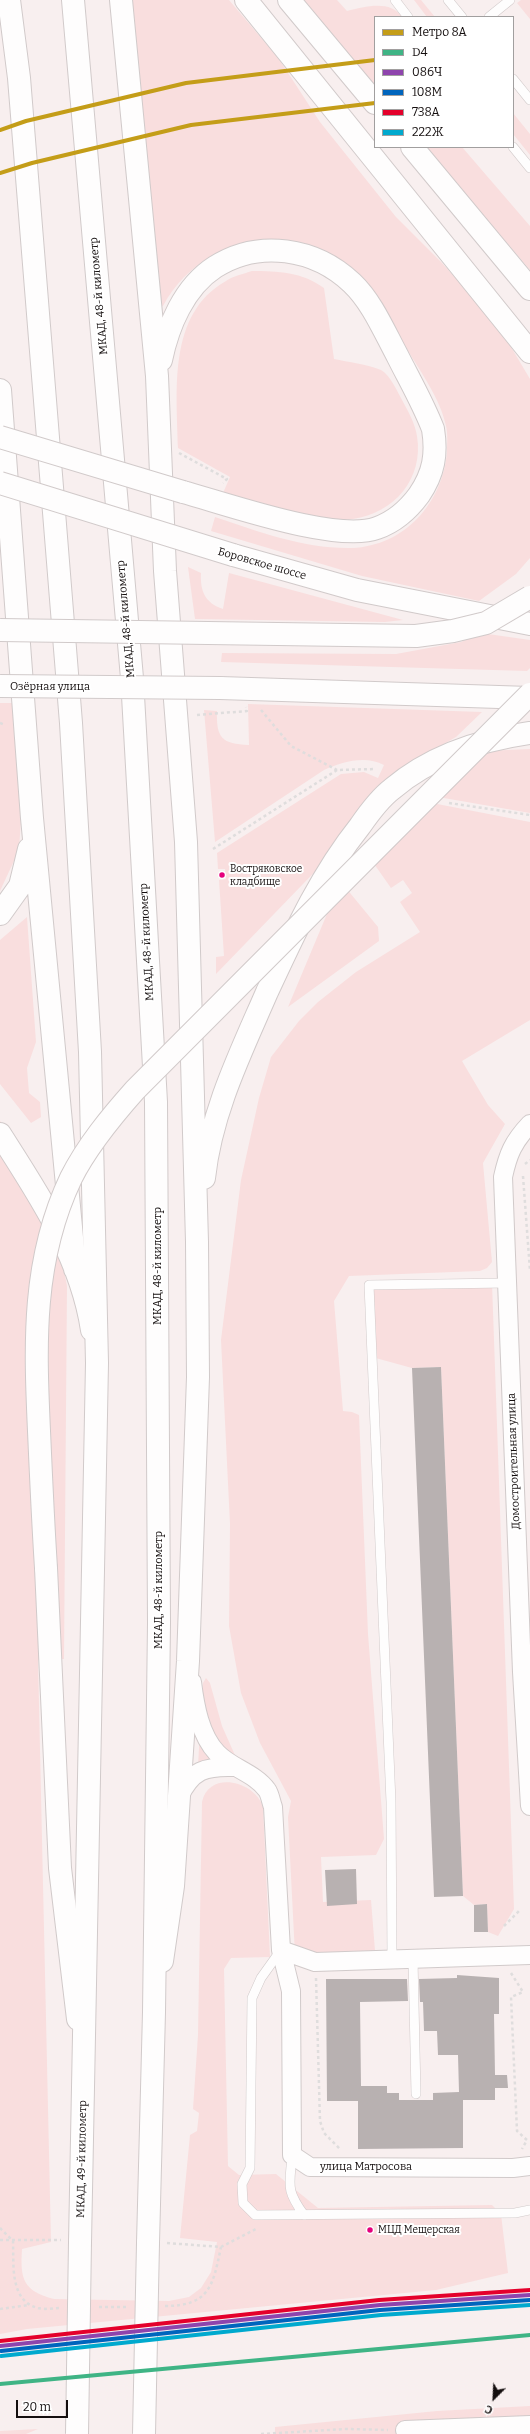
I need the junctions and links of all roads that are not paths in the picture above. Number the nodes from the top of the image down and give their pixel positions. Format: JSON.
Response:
{"nodes":[{"id":1,"x":9,"y":0,"type":"edge"},
{"id":2,"x":73,"y":0,"type":"edge"},
{"id":3,"x":121,"y":0,"type":"edge"},
{"id":4,"x":246,"y":0,"type":"edge"},
{"id":5,"x":289,"y":0,"type":"edge"},
{"id":6,"x":395,"y":0,"type":"edge"},
{"id":7,"x":448,"y":0,"type":"edge"},
{"id":8,"x":510,"y":0,"type":"edge"},
{"id":9,"x":407,"y":16,"type":"edge"},
{"id":10,"x":461,"y":16,"type":"edge"},
{"id":11,"x":490,"y":16,"type":"edge"},
{"id":12,"x":514,"y":80,"type":"edge"},
{"id":13,"x":530,"y":100,"type":"edge"},
{"id":14,"x":374,"y":102,"type":"edge"},
{"id":15,"x":413,"y":148,"type":"edge"},
{"id":16,"x":514,"y":148,"type":"edge"},
{"id":17,"x":530,"y":168,"type":"edge"},
{"id":18,"x":530,"y":289,"type":"edge"},
{"id":19,"x":530,"y":352,"type":"edge"},
{"id":20,"x":157,"y":376,"type":"junction"},
{"id":21,"x":0,"y":390,"type":"edge"},
{"id":22,"x":0,"y":437,"type":"edge"},
{"id":23,"x":0,"y":483,"type":"edge"},
{"id":24,"x":530,"y":597,"type":"edge"},
{"id":25,"x":530,"y":624,"type":"edge"},
{"id":26,"x":0,"y":630,"type":"edge"},
{"id":27,"x":0,"y":686,"type":"edge"},
{"id":28,"x":530,"y":694,"type":"edge"},
{"id":29,"x":530,"y":698,"type":"edge"},
{"id":30,"x":530,"y":733,"type":"edge"},
{"id":31,"x":32,"y":818,"type":"junction"},
{"id":32,"x":0,"y":914,"type":"edge"},
{"id":33,"x":530,"y":1124,"type":"edge"},
{"id":34,"x":0,"y":1134,"type":"edge"},
{"id":35,"x":197,"y":1242,"type":"junction"},
{"id":36,"x":75,"y":1269,"type":"junction"},
{"id":37,"x":507,"y":1283,"type":"junction"},
{"id":38,"x":97,"y":1364,"type":"junction"},
{"id":39,"x":188,"y":1662,"type":"junction"},
{"id":40,"x":526,"y":1672,"type":"edge"},
{"id":41,"x":527,"y":1708,"type":"edge"},
{"id":42,"x":234,"y":1767,"type":"junction"},
{"id":43,"x":179,"y":1798,"type":"junction"},
{"id":44,"x":530,"y":1806,"type":"edge"},
{"id":45,"x":281,"y":1950,"type":"junction"},
{"id":46,"x":530,"y":1955,"type":"edge"},
{"id":47,"x":413,"y":1959,"type":"junction"},
{"id":48,"x":392,"y":1960,"type":"junction"},
{"id":49,"x":154,"y":2012,"type":"junction"},
{"id":50,"x":84,"y":2063,"type":"junction"},
{"id":51,"x":416,"y":2094,"type":"dead end"},
{"id":52,"x":292,"y":2155,"type":"junction"},
{"id":53,"x":530,"y":2166,"type":"edge"},
{"id":54,"x":530,"y":2210,"type":"edge"},
{"id":55,"x":304,"y":2215,"type":"junction"},
{"id":56,"x":530,"y":2425,"type":"edge"},
{"id":57,"x":405,"y":2430,"type":"road end"},
{"id":58,"x":77,"y":2434,"type":"edge"},
{"id":59,"x":144,"y":2434,"type":"edge"}],
"edges":[{"from":1,"to":38,"type":"main road"},
{"from":2,"to":49,"type":"main road","name":"МКАД, 48-й километр"},
{"from":3,"to":20,"type":"main road"},
{"from":4,"to":19,"type":"main road"},
{"from":5,"to":14,"type":"main road"},
{"from":6,"to":9,"type":"lane"},
{"from":7,"to":10,"type":"lane"},
{"from":8,"to":11,"type":"lane"},
{"from":12,"to":13,"type":"lane"},
{"from":15,"to":18,"type":"main road"},
{"from":16,"to":17,"type":"lane"},
{"from":20,"to":22,"type":"main road","bridge":true},
{"from":20,"to":35,"type":"main road"},
{"from":21,"to":31,"type":"main road"},
{"from":23,"to":25,"type":"main road","name":"Боровское шоссе","bridge":true},
{"from":24,"to":26,"type":"main road","bridge":true},
{"from":27,"to":29,"type":"main road","name":"Озёрная улица","bridge":true},
{"from":28,"to":50,"type":"main road","bridge":true},
{"from":30,"to":35,"type":"main road"},
{"from":31,"to":32,"type":"main road"},
{"from":31,"to":36,"type":"main road"},
{"from":33,"to":37,"type":"street","name":"Домостроительная улица"},
{"from":34,"to":36,"type":"main road"},
{"from":35,"to":39,"type":"main road"},
{"from":36,"to":38,"type":"main road"},
{"from":37,"to":40,"type":"street","name":"Домостроительная улица"},
{"from":37,"to":48,"type":"lane"},
{"from":38,"to":50,"type":"main road","name":"МКАД, 49-й километр"},
{"from":39,"to":42,"type":"street"},
{"from":39,"to":43,"type":"main road"},
{"from":40,"to":41,"type":"street","name":"Домостроительная улица"},
{"from":41,"to":44,"type":"street","name":"Домостроительная улица"},
{"from":42,"to":43,"type":"street"},
{"from":42,"to":45,"type":"street"},
{"from":43,"to":49,"type":"main road"},
{"from":45,"to":48,"type":"street"},
{"from":45,"to":52,"type":"street"},
{"from":45,"to":55,"type":"lane"},
{"from":46,"to":47,"type":"street"},
{"from":47,"to":48,"type":"street"},
{"from":47,"to":51,"type":"lane"},
{"from":49,"to":59,"type":"main road","bridge":true},
{"from":50,"to":58,"type":"main road","name":"МКАД, 49-й километр","bridge":true},
{"from":52,"to":53,"type":"street","name":"улица Матросова"},
{"from":52,"to":55,"type":"lane"},
{"from":54,"to":55,"type":"lane"},
{"from":56,"to":57,"type":"street"}]}
